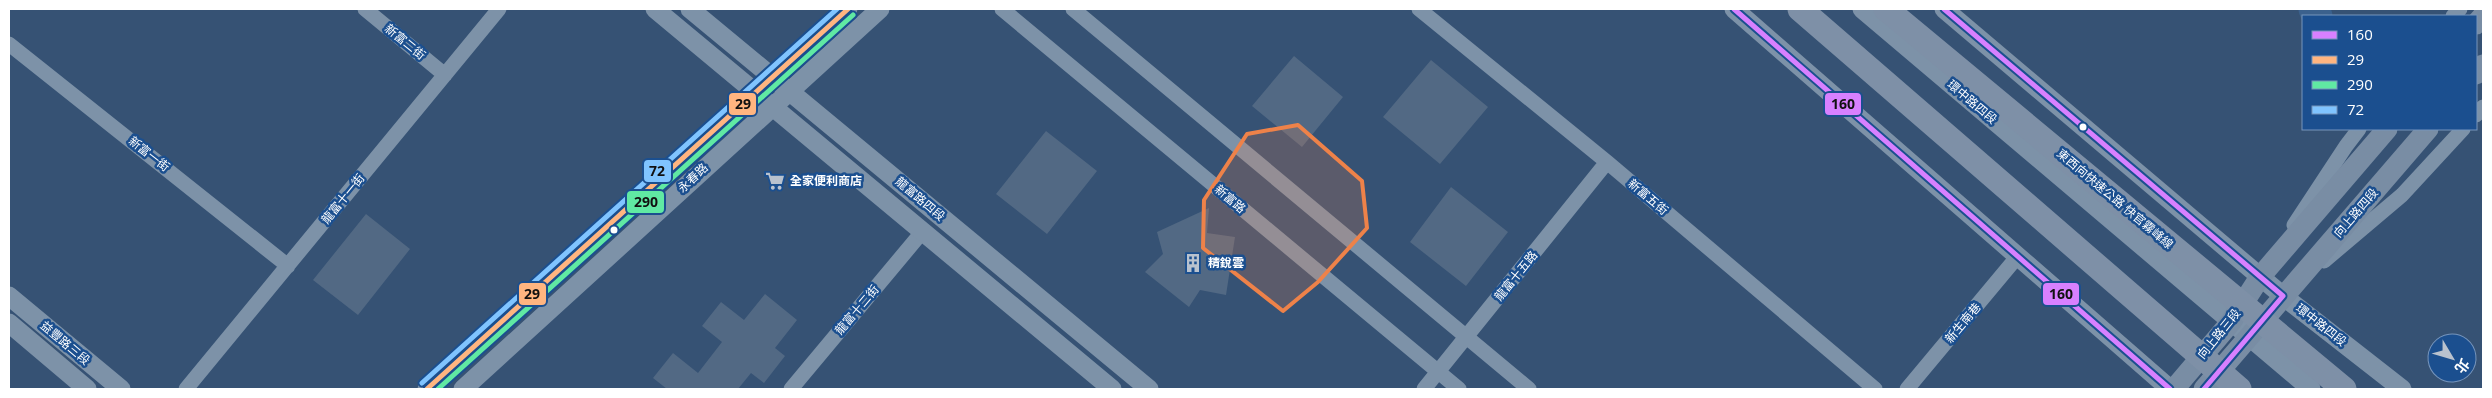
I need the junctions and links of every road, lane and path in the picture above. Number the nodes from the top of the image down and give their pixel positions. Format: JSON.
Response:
{"nodes":[{"id":1,"x":365,"y":9,"type":"edge"},
{"id":2,"x":499,"y":9,"type":"edge"},
{"id":3,"x":656,"y":9,"type":"edge"},
{"id":4,"x":690,"y":9,"type":"edge"},
{"id":5,"x":848,"y":9,"type":"edge"},
{"id":6,"x":880,"y":9,"type":"edge"},
{"id":7,"x":1002,"y":9,"type":"edge"},
{"id":8,"x":1073,"y":9,"type":"edge"},
{"id":9,"x":1419,"y":9,"type":"edge"},
{"id":10,"x":1734,"y":9,"type":"edge"},
{"id":11,"x":1800,"y":9,"type":"edge"},
{"id":12,"x":1812,"y":9,"type":"edge"},
{"id":13,"x":1862,"y":9,"type":"edge"},
{"id":14,"x":1886,"y":9,"type":"edge"},
{"id":15,"x":1944,"y":9,"type":"edge"},
{"id":16,"x":9,"y":44,"type":"edge"},
{"id":17,"x":445,"y":75,"type":"junction"},
{"id":18,"x":772,"y":77,"type":"junction"},
{"id":19,"x":789,"y":90,"type":"junction"},
{"id":20,"x":756,"y":92,"type":"junction"},
{"id":21,"x":772,"y":106,"type":"junction"},
{"id":22,"x":2358,"y":130,"type":"edge"},
{"id":23,"x":2386,"y":130,"type":"edge"},
{"id":24,"x":2427,"y":130,"type":"edge"},
{"id":25,"x":2462,"y":130,"type":"edge"},
{"id":26,"x":1607,"y":162,"type":"junction"},
{"id":27,"x":922,"y":231,"type":"junction"},
{"id":28,"x":2018,"y":256,"type":"junction"},
{"id":29,"x":288,"y":266,"type":"junction"},
{"id":30,"x":2260,"y":277,"type":"junction"},
{"id":31,"x":9,"y":296,"type":"edge"},
{"id":32,"x":2283,"y":296,"type":"junction"},
{"id":33,"x":2231,"y":322,"type":"junction"},
{"id":34,"x":9,"y":323,"type":"edge"},
{"id":35,"x":2248,"y":337,"type":"junction"},
{"id":36,"x":1466,"y":338,"type":"junction"},
{"id":37,"x":2206,"y":350,"type":"junction"},
{"id":38,"x":2223,"y":365,"type":"junction"},
{"id":39,"x":1438,"y":372,"type":"junction"},
{"id":40,"x":87,"y":389,"type":"edge"},
{"id":41,"x":121,"y":389,"type":"edge"},
{"id":42,"x":186,"y":389,"type":"edge"},
{"id":43,"x":427,"y":389,"type":"edge"},
{"id":44,"x":464,"y":389,"type":"edge"},
{"id":45,"x":791,"y":389,"type":"edge"},
{"id":46,"x":1112,"y":389,"type":"edge"},
{"id":47,"x":1149,"y":389,"type":"edge"},
{"id":48,"x":1424,"y":389,"type":"edge"},
{"id":49,"x":1459,"y":389,"type":"edge"},
{"id":50,"x":1529,"y":389,"type":"edge"},
{"id":51,"x":1875,"y":389,"type":"edge"},
{"id":52,"x":1908,"y":389,"type":"edge"},
{"id":53,"x":2170,"y":389,"type":"edge"},
{"id":54,"x":2174,"y":389,"type":"edge"},
{"id":55,"x":2204,"y":389,"type":"edge"},
{"id":56,"x":2239,"y":389,"type":"edge"},
{"id":57,"x":2251,"y":389,"type":"edge"},
{"id":58,"x":2311,"y":389,"type":"edge"},
{"id":59,"x":2344,"y":389,"type":"edge"},
{"id":60,"x":2402,"y":389,"type":"edge"}],
"edges":[{"from":1,"to":17,"type":"street","name":"新富二街"},
{"from":2,"to":17,"type":"street","name":"龍富十一街"},
{"from":3,"to":20,"type":"street","name":"龍富路四段"},
{"from":4,"to":18,"type":"street","name":"龍富路四段"},
{"from":5,"to":18,"type":"street","name":"永春路"},
{"from":6,"to":19,"type":"street","name":"永春路"},
{"from":7,"to":39,"type":"street","name":"新富路"},
{"from":8,"to":36,"type":"street"},
{"from":9,"to":26,"type":"street","name":"新富五街"},
{"from":10,"to":28,"type":"street"},
{"from":11,"to":56,"type":"highway","bridge":true},
{"from":12,"to":37,"type":"street"},
{"from":13,"to":33,"type":"street","name":"環中路四段"},
{"from":14,"to":59,"type":"highway","name":"東西向快速公路 快官霧峰線","bridge":true},
{"from":15,"to":30,"type":"street","name":"環中路四段"},
{"from":16,"to":29,"type":"street","name":"新富一街"},
{"from":17,"to":29,"type":"street","name":"龍富十一街"},
{"from":18,"to":19,"type":"street","name":"龍富路四段"},
{"from":18,"to":20,"type":"street","name":"永春路"},
{"from":19,"to":21,"type":"street","name":"永春路"},
{"from":19,"to":47,"type":"street","name":"龍富路四段"},
{"from":20,"to":21,"type":"street","name":"龍富路四段"},
{"from":20,"to":43,"type":"street","name":"永春路"},
{"from":21,"to":27,"type":"street","name":"龍富路四段"},
{"from":21,"to":44,"type":"street","name":"永春路"},
{"from":22,"to":30,"type":"street"},
{"from":23,"to":30,"type":"main road"},
{"from":24,"to":32,"type":"main road","name":"向上路四段"},
{"from":25,"to":32,"type":"street"},
{"from":26,"to":36,"type":"street","name":"龍富十五路"},
{"from":26,"to":51,"type":"street","name":"新富五街"},
{"from":27,"to":45,"type":"street","name":"龍富十二街"},
{"from":27,"to":46,"type":"street","name":"龍富路四段"},
{"from":28,"to":52,"type":"street","name":"新生南巷"},
{"from":28,"to":53,"type":"street"},
{"from":29,"to":42,"type":"street","name":"龍富十一街"},
{"from":30,"to":32,"type":"street","name":"環中路四段"},
{"from":30,"to":33,"type":"main road","name":"向上路三段"},
{"from":31,"to":41,"type":"street","name":"益豐路三段"},
{"from":32,"to":35,"type":"main road","name":"向上路三段"},
{"from":32,"to":60,"type":"street","name":"環中路四段"},
{"from":33,"to":35,"type":"street","name":"環中路四段"},
{"from":33,"to":37,"type":"main road","name":"向上路三段"},
{"from":34,"to":40,"type":"street","name":"益豐路三段"},
{"from":35,"to":38,"type":"main road","name":"向上路三段"},
{"from":35,"to":58,"type":"street","name":"環中路四段"},
{"from":36,"to":39,"type":"street","name":"龍富十五路"},
{"from":36,"to":50,"type":"street"},
{"from":37,"to":38,"type":"street"},
{"from":37,"to":54,"type":"main road","name":"向上路三段"},
{"from":38,"to":55,"type":"main road","name":"向上路三段"},
{"from":38,"to":57,"type":"street"},
{"from":39,"to":48,"type":"street","name":"龍富十五路"},
{"from":39,"to":49,"type":"street","name":"新富路"}]}
